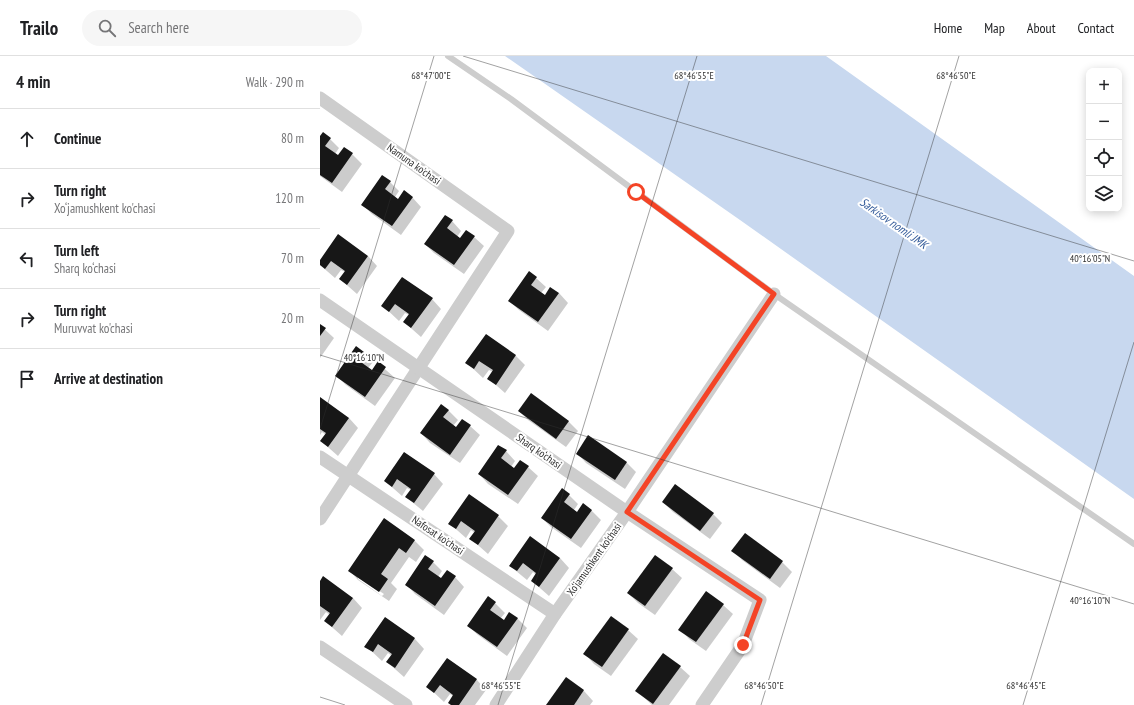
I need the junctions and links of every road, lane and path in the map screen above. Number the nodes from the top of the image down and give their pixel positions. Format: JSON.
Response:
{"nodes":[{"id":1,"x":448,"y":56,"type":"edge"},
{"id":2,"x":320,"y":98,"type":"edge"},
{"id":3,"x":774,"y":294,"type":"junction"},
{"id":4,"x":320,"y":300,"type":"edge"},
{"id":5,"x":419,"y":368,"type":"junction"},
{"id":6,"x":320,"y":457,"type":"edge"},
{"id":7,"x":348,"y":476,"type":"junction"},
{"id":8,"x":627,"y":512,"type":"junction"},
{"id":9,"x":320,"y":520,"type":"edge"},
{"id":10,"x":1134,"y":544,"type":"edge"},
{"id":11,"x":555,"y":614,"type":"junction"},
{"id":12,"x":320,"y":648,"type":"edge"},
{"id":13,"x":406,"y":705,"type":"edge"},
{"id":14,"x":496,"y":705,"type":"edge"},
{"id":15,"x":702,"y":705,"type":"edge"}],
"edges":[{"from":1,"to":3,"type":"lane"},
{"from":2,"to":5,"type":"street","name":"Namuna ko'chasi"},
{"from":3,"to":8,"type":"street","name":"Xo‘jamushkent ko'chasi"},
{"from":3,"to":10,"type":"lane"},
{"from":4,"to":5,"type":"street","name":"Sharq ko‘chasi"},
{"from":5,"to":7,"type":"street"},
{"from":5,"to":8,"type":"street","name":"Sharq ko‘chasi"},
{"from":6,"to":7,"type":"street","name":"Nafosat ko'chasi"},
{"from":7,"to":9,"type":"street"},
{"from":7,"to":11,"type":"street","name":"Nafosat ko'chasi"},
{"from":8,"to":11,"type":"street","name":"Xo‘jamushkent ko'chasi"},
{"from":8,"to":15,"type":"street","name":"Sharq ko‘chasi"},
{"from":11,"to":14,"type":"street","name":"Xo‘jamushkent ko'chasi"},
{"from":12,"to":13,"type":"street"}]}
